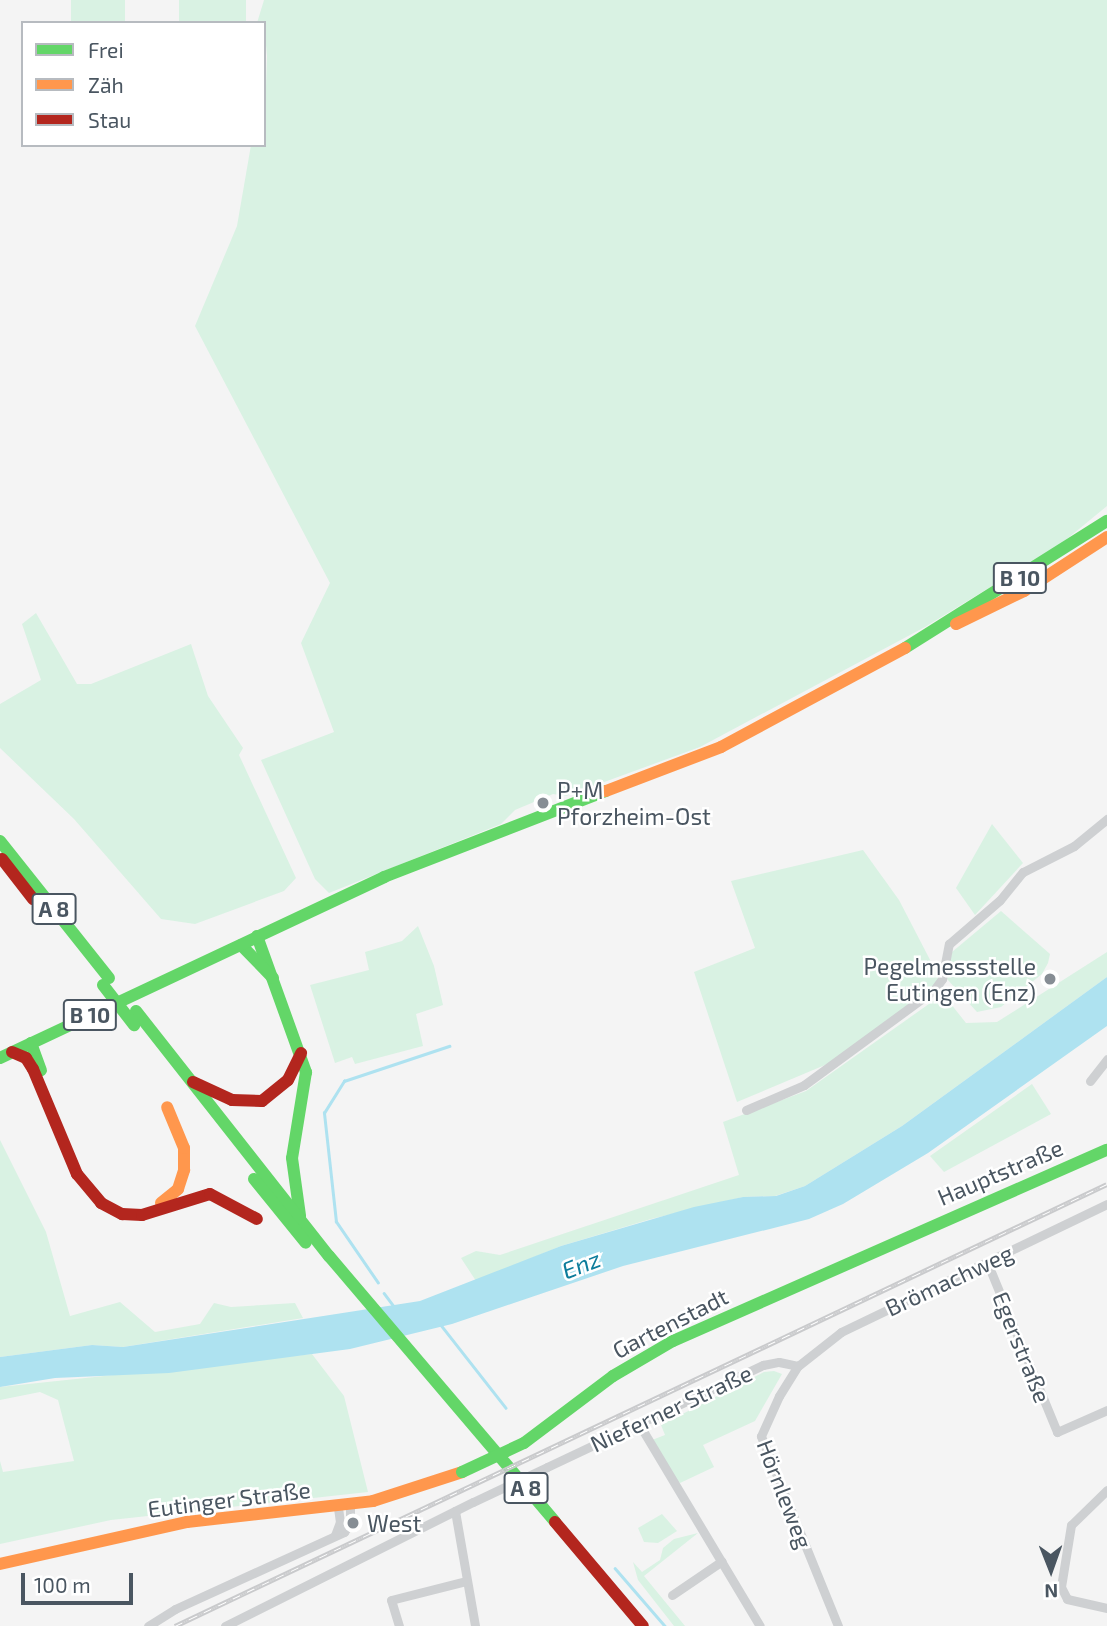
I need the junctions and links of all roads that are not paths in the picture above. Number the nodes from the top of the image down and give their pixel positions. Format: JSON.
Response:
{"nodes":[{"id":1,"x":1107,"y":521,"type":"edge"},
{"id":2,"x":1107,"y":537,"type":"edge"},
{"id":3,"x":932,"y":633,"type":"junction"},
{"id":4,"x":1107,"y":819,"type":"edge"},
{"id":5,"x":0,"y":841,"type":"edge"},
{"id":6,"x":0,"y":857,"type":"edge"},
{"id":7,"x":257,"y":936,"type":"junction"},
{"id":8,"x":236,"y":947,"type":"junction"},
{"id":9,"x":277,"y":981,"type":"junction"},
{"id":10,"x":106,"y":982,"type":"junction"},
{"id":11,"x":31,"y":1043,"type":"junction"},
{"id":12,"x":301,"y":1053,"type":"junction"},
{"id":13,"x":6,"y":1055,"type":"edge"},
{"id":14,"x":1107,"y":1059,"type":"edge"},
{"id":15,"x":188,"y":1079,"type":"junction"},
{"id":16,"x":1090,"y":1081,"type":"dead end"},
{"id":17,"x":167,"y":1107,"type":"dead end"},
{"id":18,"x":746,"y":1110,"type":"dead end"},
{"id":19,"x":1107,"y":1150,"type":"edge"},
{"id":20,"x":1107,"y":1204,"type":"edge"},
{"id":21,"x":257,"y":1219,"type":"dead end"},
{"id":22,"x":300,"y":1219,"type":"junction"},
{"id":23,"x":910,"y":1234,"type":"joint"},
{"id":24,"x":325,"y":1259,"type":"junction"},
{"id":25,"x":987,"y":1262,"type":"junction"},
{"id":26,"x":406,"y":1354,"type":"junction"},
{"id":27,"x":798,"y":1366,"type":"junction"},
{"id":28,"x":1107,"y":1410,"type":"edge"},
{"id":29,"x":639,"y":1424,"type":"junction"},
{"id":30,"x":463,"y":1472,"type":"joint"},
{"id":31,"x":1107,"y":1490,"type":"edge"},
{"id":32,"x":344,"y":1506,"type":"junction"},
{"id":33,"x":455,"y":1511,"type":"junction"},
{"id":34,"x":722,"y":1561,"type":"junction"},
{"id":35,"x":0,"y":1564,"type":"edge"},
{"id":36,"x":466,"y":1581,"type":"junction"},
{"id":37,"x":671,"y":1595,"type":"dead end"},
{"id":38,"x":1107,"y":1608,"type":"edge"},
{"id":39,"x":148,"y":1626,"type":"edge"},
{"id":40,"x":225,"y":1626,"type":"edge"},
{"id":41,"x":399,"y":1626,"type":"edge"},
{"id":42,"x":475,"y":1626,"type":"edge"},
{"id":43,"x":632,"y":1626,"type":"edge"},
{"id":44,"x":643,"y":1626,"type":"edge"},
{"id":45,"x":760,"y":1626,"type":"edge"},
{"id":46,"x":838,"y":1626,"type":"edge"}],
"edges":[{"from":1,"to":3,"type":"main road","number":"B 10"},
{"from":2,"to":3,"type":"main road","number":"B 10"},
{"from":3,"to":7,"type":"main road","number":"B 10"},
{"from":4,"to":18,"type":"street"},
{"from":5,"to":10,"type":"main road","number":"A 8"},
{"from":6,"to":10,"type":"main road","number":"A 8"},
{"from":7,"to":8,"type":"main road","number":"B 10"},
{"from":7,"to":9,"type":"main road"},
{"from":8,"to":9,"type":"main road"},
{"from":8,"to":11,"type":"main road","number":"B 10"},
{"from":9,"to":12,"type":"main road"},
{"from":10,"to":15,"type":"main road","number":"A 8"},
{"from":10,"to":24,"type":"main road","number":"A 8","bridge":true},
{"from":11,"to":13,"type":"main road","number":"B 10"},
{"from":11,"to":17,"type":"main road"},
{"from":12,"to":15,"type":"main road"},
{"from":12,"to":22,"type":"main road"},
{"from":13,"to":21,"type":"main road"},
{"from":14,"to":16,"type":"street"},
{"from":15,"to":22,"type":"main road","number":"A 8"},
{"from":19,"to":23,"type":"main road","name":"Hauptstraße"},
{"from":20,"to":25,"type":"street","name":"Brömachweg"},
{"from":22,"to":24,"type":"main road","number":"A 8"},
{"from":23,"to":30,"type":"main road","name":"Gartenstadt","bridge":true},
{"from":24,"to":26,"type":"main road","number":"A 8"},
{"from":25,"to":27,"type":"street","name":"Brömachweg"},
{"from":25,"to":28,"type":"street","name":"Egerstraße"},
{"from":26,"to":43,"type":"main road","number":"A 8"},
{"from":26,"to":44,"type":"main road","number":"A 8"},
{"from":27,"to":29,"type":"street","name":"Nieferner Straße"},
{"from":27,"to":46,"type":"street","name":"Hörnleweg"},
{"from":29,"to":33,"type":"street","name":"Nieferner Straße","bridge":true},
{"from":29,"to":34,"type":"street"},
{"from":30,"to":32,"type":"main road","name":"Eutinger Straße"},
{"from":31,"to":38,"type":"street"},
{"from":32,"to":35,"type":"main road","name":"Eutinger Straße"},
{"from":32,"to":39,"type":"street"},
{"from":33,"to":36,"type":"street"},
{"from":33,"to":40,"type":"street","name":"Nieferner Straße"},
{"from":34,"to":37,"type":"street"},
{"from":34,"to":45,"type":"street"},
{"from":36,"to":41,"type":"street"},
{"from":36,"to":42,"type":"street"}]}
